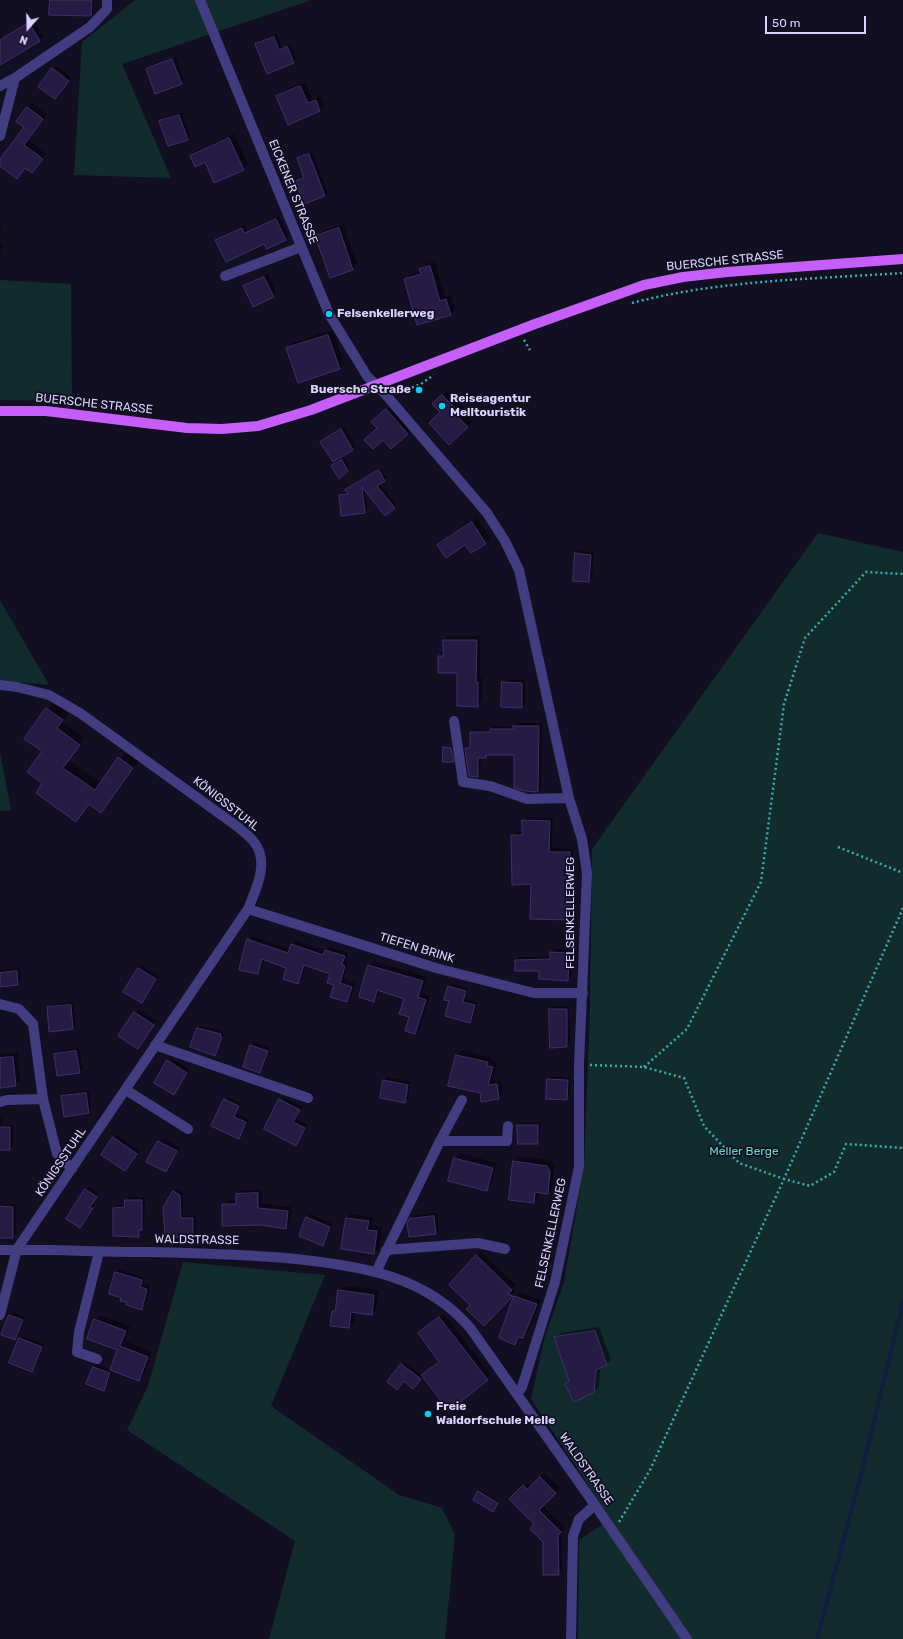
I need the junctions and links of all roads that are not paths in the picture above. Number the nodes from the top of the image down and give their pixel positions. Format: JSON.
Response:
{"nodes":[{"id":1,"x":107,"y":0,"type":"edge"},
{"id":2,"x":200,"y":0,"type":"edge"},
{"id":3,"x":15,"y":78,"type":"junction"},
{"id":4,"x":0,"y":86,"type":"edge"},
{"id":5,"x":0,"y":136,"type":"edge"},
{"id":6,"x":301,"y":246,"type":"junction"},
{"id":7,"x":903,"y":260,"type":"edge"},
{"id":8,"x":225,"y":276,"type":"dead end"},
{"id":9,"x":376,"y":386,"type":"junction"},
{"id":10,"x":0,"y":411,"type":"edge"},
{"id":11,"x":0,"y":685,"type":"edge"},
{"id":12,"x":454,"y":721,"type":"dead end"},
{"id":13,"x":568,"y":798,"type":"junction"},
{"id":14,"x":248,"y":909,"type":"junction"},
{"id":15,"x":583,"y":993,"type":"junction"},
{"id":16,"x":0,"y":1004,"type":"edge"},
{"id":17,"x":155,"y":1045,"type":"junction"},
{"id":18,"x":126,"y":1090,"type":"junction"},
{"id":19,"x":308,"y":1098,"type":"dead end"},
{"id":20,"x":43,"y":1100,"type":"junction"},
{"id":21,"x":462,"y":1100,"type":"dead end"},
{"id":22,"x":0,"y":1102,"type":"edge"},
{"id":23,"x":508,"y":1126,"type":"dead end"},
{"id":24,"x":188,"y":1129,"type":"dead end"},
{"id":25,"x":440,"y":1141,"type":"junction"},
{"id":26,"x":72,"y":1169,"type":"junction"},
{"id":27,"x":17,"y":1249,"type":"junction"},
{"id":28,"x":505,"y":1249,"type":"dead end"},
{"id":29,"x":0,"y":1250,"type":"edge"},
{"id":30,"x":386,"y":1250,"type":"junction"},
{"id":31,"x":100,"y":1252,"type":"junction"},
{"id":32,"x":376,"y":1272,"type":"junction"},
{"id":33,"x":0,"y":1315,"type":"edge"},
{"id":34,"x":97,"y":1359,"type":"dead end"},
{"id":35,"x":517,"y":1394,"type":"junction"},
{"id":36,"x":595,"y":1505,"type":"junction"},
{"id":37,"x":571,"y":1639,"type":"edge"},
{"id":38,"x":687,"y":1639,"type":"edge"}],
"edges":[{"from":1,"to":3,"type":"street"},
{"from":2,"to":6,"type":"street","name":"EICKENER STRASSE"},
{"from":3,"to":4,"type":"street"},
{"from":3,"to":5,"type":"street"},
{"from":6,"to":8,"type":"street"},
{"from":6,"to":9,"type":"street","name":"EICKENER STRASSE"},
{"from":7,"to":9,"type":"main road","name":"BUERSCHE STRASSE"},
{"from":9,"to":10,"type":"main road","name":"BUERSCHE STRASSE"},
{"from":9,"to":13,"type":"street","name":"FELSENKELLERWEG"},
{"from":11,"to":14,"type":"street","name":"KÖNIGSSTUHL"},
{"from":12,"to":13,"type":"street"},
{"from":13,"to":15,"type":"street","name":"FELSENKELLERWEG"},
{"from":14,"to":15,"type":"street","name":"TIEFEN BRINK"},
{"from":14,"to":17,"type":"street","name":"KÖNIGSSTUHL"},
{"from":15,"to":35,"type":"street","name":"FELSENKELLERWEG"},
{"from":16,"to":20,"type":"street"},
{"from":17,"to":18,"type":"street","name":"KÖNIGSSTUHL"},
{"from":17,"to":19,"type":"street"},
{"from":18,"to":24,"type":"street"},
{"from":18,"to":26,"type":"street","name":"KÖNIGSSTUHL"},
{"from":20,"to":22,"type":"street"},
{"from":20,"to":26,"type":"street"},
{"from":21,"to":25,"type":"street"},
{"from":23,"to":25,"type":"street"},
{"from":25,"to":30,"type":"street"},
{"from":26,"to":27,"type":"street","name":"KÖNIGSSTUHL"},
{"from":27,"to":29,"type":"street","name":"WALDSTRASSE"},
{"from":27,"to":31,"type":"street","name":"WALDSTRASSE"},
{"from":27,"to":33,"type":"street"},
{"from":28,"to":30,"type":"street"},
{"from":30,"to":32,"type":"street"},
{"from":31,"to":32,"type":"street","name":"WALDSTRASSE"},
{"from":31,"to":34,"type":"street"},
{"from":32,"to":35,"type":"street","name":"WALDSTRASSE"},
{"from":35,"to":36,"type":"street","name":"WALDSTRASSE"},
{"from":36,"to":37,"type":"street"},
{"from":36,"to":38,"type":"street","name":"WALDSTRASSE"}]}
